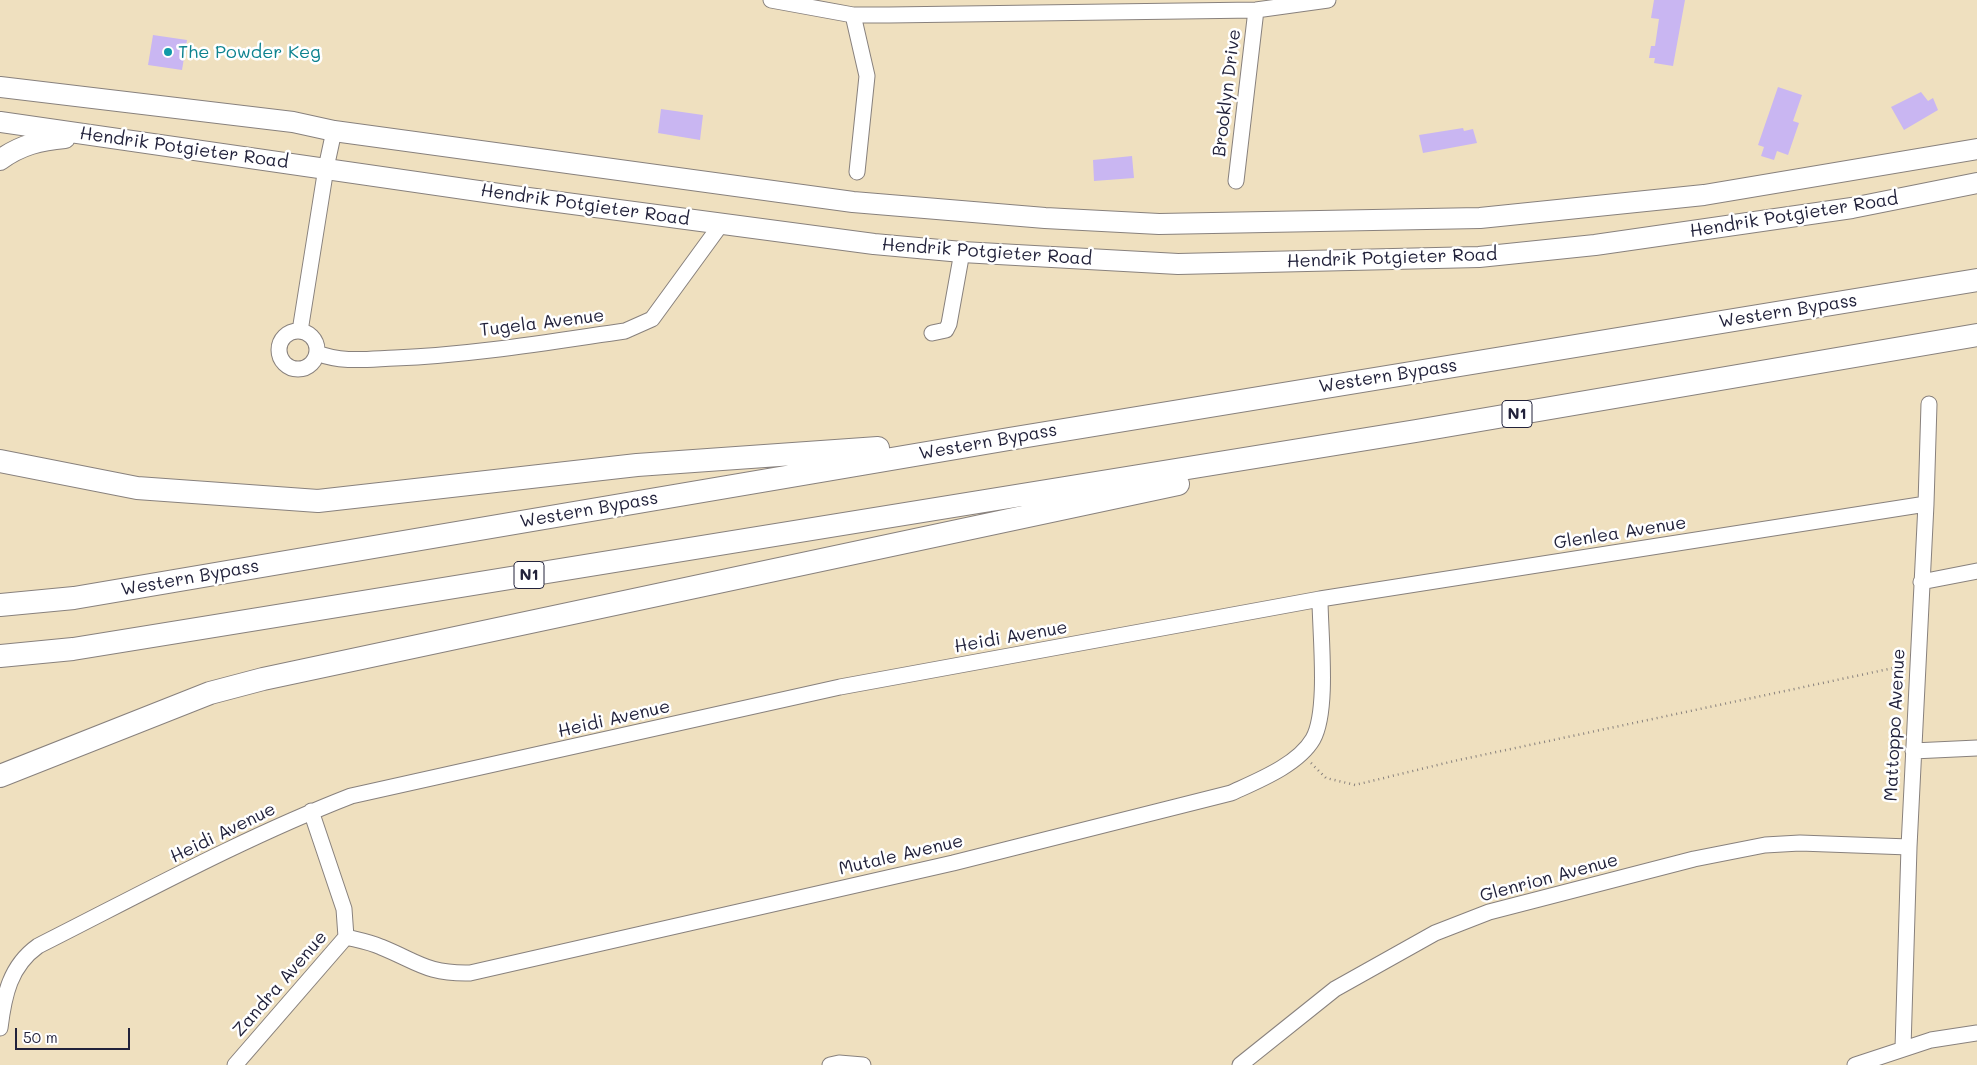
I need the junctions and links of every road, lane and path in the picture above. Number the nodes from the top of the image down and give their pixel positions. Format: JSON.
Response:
{"nodes":[{"id":1,"x":772,"y":0,"type":"edge"},
{"id":2,"x":1328,"y":0,"type":"edge"},
{"id":3,"x":1256,"y":10,"type":"junction"},
{"id":4,"x":853,"y":15,"type":"junction"},
{"id":5,"x":0,"y":87,"type":"edge"},
{"id":6,"x":0,"y":122,"type":"edge"},
{"id":7,"x":334,"y":130,"type":"junction"},
{"id":8,"x":127,"y":139,"type":"junction"},
{"id":9,"x":1977,"y":149,"type":"edge"},
{"id":10,"x":0,"y":160,"type":"edge"},
{"id":11,"x":326,"y":168,"type":"junction"},
{"id":12,"x":857,"y":172,"type":"dead end"},
{"id":13,"x":1236,"y":181,"type":"dead end"},
{"id":14,"x":1977,"y":183,"type":"edge"},
{"id":15,"x":722,"y":224,"type":"junction"},
{"id":16,"x":962,"y":252,"type":"junction"},
{"id":17,"x":1977,"y":280,"type":"edge"},
{"id":18,"x":300,"y":331,"type":"junction"},
{"id":19,"x":932,"y":333,"type":"dead end"},
{"id":20,"x":1977,"y":335,"type":"edge"},
{"id":21,"x":316,"y":353,"type":"junction"},
{"id":22,"x":1928,"y":404,"type":"dead end"},
{"id":23,"x":1416,"y":431,"type":"junction"},
{"id":24,"x":1009,"y":439,"type":"junction"},
{"id":25,"x":0,"y":461,"type":"edge"},
{"id":26,"x":1926,"y":504,"type":"junction"},
{"id":27,"x":1977,"y":571,"type":"edge"},
{"id":28,"x":1921,"y":582,"type":"junction"},
{"id":29,"x":1320,"y":599,"type":"junction"},
{"id":30,"x":0,"y":605,"type":"edge"},
{"id":31,"x":0,"y":656,"type":"edge"},
{"id":32,"x":1917,"y":663,"type":"junction"},
{"id":33,"x":1977,"y":748,"type":"edge"},
{"id":34,"x":1913,"y":751,"type":"junction"},
{"id":35,"x":1301,"y":752,"type":"junction"},
{"id":36,"x":0,"y":776,"type":"edge"},
{"id":37,"x":311,"y":811,"type":"junction"},
{"id":38,"x":1909,"y":847,"type":"junction"},
{"id":39,"x":346,"y":937,"type":"junction"},
{"id":40,"x":0,"y":1028,"type":"edge"},
{"id":41,"x":1977,"y":1033,"type":"edge"},
{"id":42,"x":1903,"y":1048,"type":"junction"},
{"id":43,"x":236,"y":1065,"type":"edge"},
{"id":44,"x":830,"y":1065,"type":"edge"},
{"id":45,"x":863,"y":1065,"type":"edge"},
{"id":46,"x":1240,"y":1065,"type":"edge"},
{"id":47,"x":1855,"y":1065,"type":"edge"}],
"edges":[{"from":1,"to":4,"type":"street"},
{"from":2,"to":3,"type":"street"},
{"from":3,"to":4,"type":"street"},
{"from":3,"to":13,"type":"street","name":"Brooklyn Drive"},
{"from":4,"to":12,"type":"street"},
{"from":5,"to":7,"type":"main road","name":"Hendrik Potgieter Road"},
{"from":6,"to":8,"type":"main road","name":"Hendrik Potgieter Road"},
{"from":7,"to":9,"type":"main road","name":"Hendrik Potgieter Road"},
{"from":7,"to":11,"type":"street"},
{"from":8,"to":10,"type":"main road"},
{"from":8,"to":11,"type":"main road","name":"Hendrik Potgieter Road"},
{"from":11,"to":15,"type":"main road","name":"Hendrik Potgieter Road"},
{"from":11,"to":18,"type":"street"},
{"from":14,"to":16,"type":"main road","name":"Hendrik Potgieter Road"},
{"from":15,"to":16,"type":"main road","name":"Hendrik Potgieter Road"},
{"from":15,"to":21,"type":"street","name":"Tugela Avenue"},
{"from":16,"to":19,"type":"street"},
{"from":17,"to":24,"type":"highway","name":"Western Bypass"},
{"from":18,"to":21,"type":"street"},
{"from":18,"to":21,"type":"street"},
{"from":20,"to":23,"type":"highway","number":"N1"},
{"from":22,"to":26,"type":"street","name":"Mattoppo Avenue"},
{"from":23,"to":31,"type":"highway","number":"N1"},
{"from":23,"to":36,"type":"highway"},
{"from":24,"to":25,"type":"highway"},
{"from":24,"to":30,"type":"highway","name":"Western Bypass"},
{"from":26,"to":28,"type":"street","name":"Mattoppo Avenue"},
{"from":26,"to":29,"type":"street","name":"Glenlea Avenue"},
{"from":27,"to":28,"type":"street"},
{"from":28,"to":32,"type":"street","name":"Mattoppo Avenue"},
{"from":29,"to":35,"type":"street","name":"Mutale Avenue"},
{"from":29,"to":37,"type":"street","name":"Heidi Avenue"},
{"from":32,"to":34,"type":"street","name":"Mattoppo Avenue"},
{"from":32,"to":35,"type":"path"},
{"from":33,"to":34,"type":"street"},
{"from":34,"to":38,"type":"street","name":"Mattoppo Avenue"},
{"from":35,"to":39,"type":"street","name":"Mutale Avenue"},
{"from":37,"to":39,"type":"street","name":"Zandra Avenue"},
{"from":37,"to":40,"type":"street","name":"Heidi Avenue"},
{"from":38,"to":42,"type":"street","name":"Mattoppo Avenue"},
{"from":38,"to":46,"type":"street","name":"Glenrion Avenue"},
{"from":39,"to":43,"type":"street","name":"Zandra Avenue"},
{"from":41,"to":42,"type":"street"},
{"from":42,"to":47,"type":"street"},
{"from":44,"to":45,"type":"street"}]}
